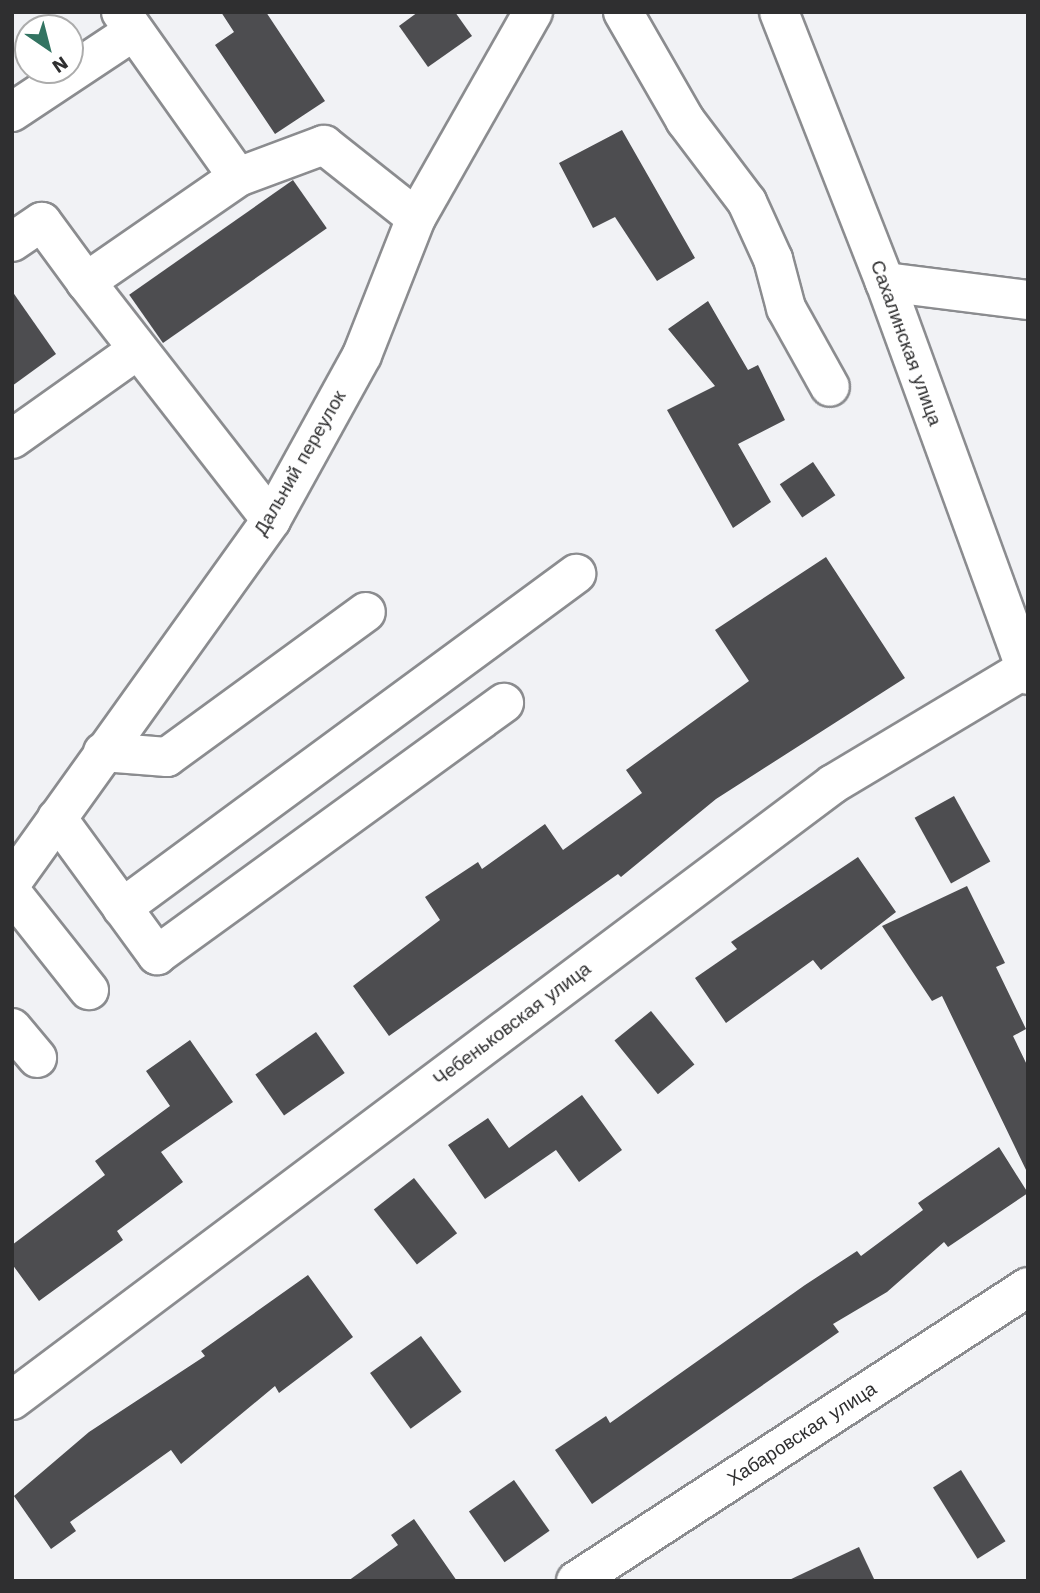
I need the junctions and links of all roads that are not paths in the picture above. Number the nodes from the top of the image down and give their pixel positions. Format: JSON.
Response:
{"nodes":[{"id":1,"x":533,"y":12,"type":"edge"},
{"id":2,"x":623,"y":12,"type":"edge"},
{"id":3,"x":779,"y":12,"type":"edge"},
{"id":4,"x":127,"y":22,"type":"edge"},
{"id":5,"x":12,"y":112,"type":"edge"},
{"id":6,"x":238,"y":177,"type":"junction"},
{"id":7,"x":416,"y":218,"type":"junction"},
{"id":8,"x":12,"y":243,"type":"edge"},
{"id":9,"x":86,"y":282,"type":"junction"},
{"id":10,"x":885,"y":282,"type":"junction"},
{"id":11,"x":1028,"y":300,"type":"edge"},
{"id":12,"x":136,"y":351,"type":"junction"},
{"id":13,"x":830,"y":387,"type":"dead end"},
{"id":14,"x":12,"y":439,"type":"edge"},
{"id":15,"x":271,"y":520,"type":"junction"},
{"id":16,"x":576,"y":574,"type":"dead end"},
{"id":17,"x":366,"y":612,"type":"dead end"},
{"id":18,"x":1027,"y":672,"type":"edge"},
{"id":19,"x":504,"y":703,"type":"dead end"},
{"id":20,"x":103,"y":752,"type":"junction"},
{"id":21,"x":57,"y":818,"type":"junction"},
{"id":22,"x":12,"y":882,"type":"edge"},
{"id":23,"x":12,"y":893,"type":"edge"},
{"id":24,"x":122,"y":908,"type":"junction"},
{"id":25,"x":89,"y":990,"type":"dead end"},
{"id":26,"x":12,"y":1028,"type":"edge"},
{"id":27,"x":37,"y":1058,"type":"dead end"},
{"id":28,"x":1028,"y":1287,"type":"edge"},
{"id":29,"x":12,"y":1400,"type":"edge"},
{"id":30,"x":576,"y":1581,"type":"edge"}],
"edges":[{"from":1,"to":7,"type":"street","name":"Дальний переулок"},
{"from":2,"to":13,"type":"street"},
{"from":3,"to":10,"type":"street","name":"Сахалинская улица"},
{"from":4,"to":5,"type":"street"},
{"from":4,"to":6,"type":"street"},
{"from":6,"to":7,"type":"street"},
{"from":6,"to":9,"type":"street"},
{"from":7,"to":15,"type":"street","name":"Дальний переулок"},
{"from":8,"to":9,"type":"street"},
{"from":9,"to":12,"type":"street"},
{"from":10,"to":11,"type":"street"},
{"from":10,"to":18,"type":"street","name":"Сахалинская улица"},
{"from":12,"to":14,"type":"street"},
{"from":12,"to":15,"type":"street"},
{"from":15,"to":20,"type":"street","name":"Дальний переулок"},
{"from":16,"to":24,"type":"street"},
{"from":17,"to":20,"type":"street"},
{"from":18,"to":29,"type":"street","name":"Чебеньковская улица"},
{"from":19,"to":24,"type":"street"},
{"from":20,"to":21,"type":"street","name":"Дальний переулок"},
{"from":21,"to":22,"type":"street","name":"Дальний переулок"},
{"from":21,"to":24,"type":"street"},
{"from":23,"to":25,"type":"street"},
{"from":26,"to":27,"type":"street"},
{"from":28,"to":30,"type":"street","name":"Хабаровская улица"}]}
